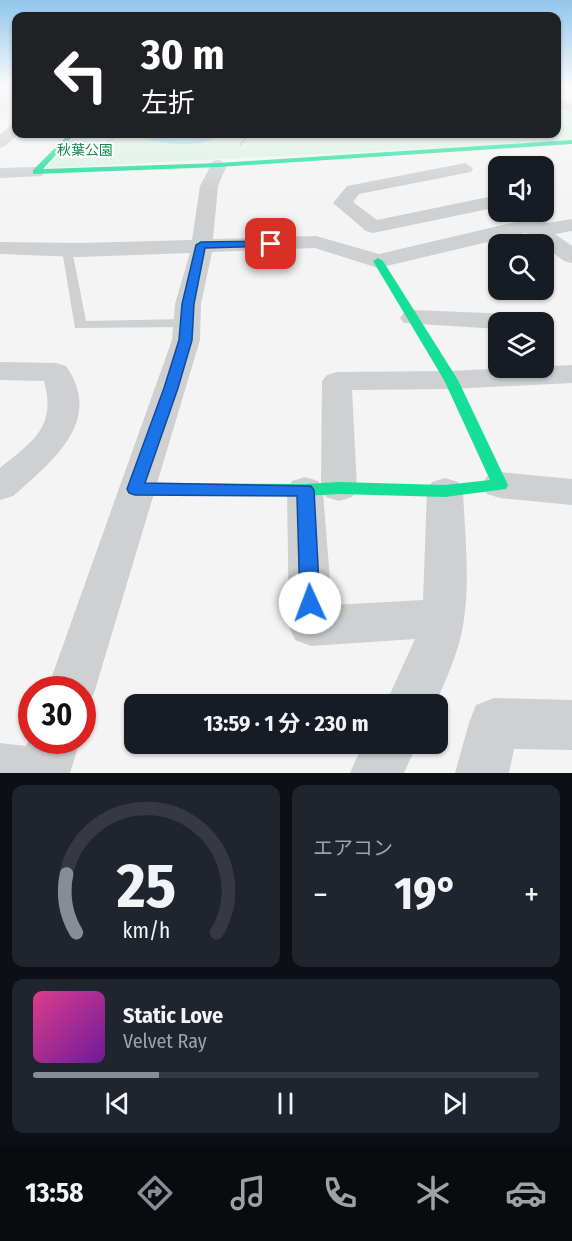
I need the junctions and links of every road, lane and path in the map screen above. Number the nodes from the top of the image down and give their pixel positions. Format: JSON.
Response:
{"nodes":[{"id":1,"x":12,"y":132,"type":"edge"},
{"id":2,"x":68,"y":138,"type":"edge"},
{"id":3,"x":572,"y":142,"type":"edge"},
{"id":4,"x":0,"y":143,"type":"edge"},
{"id":5,"x":219,"y":165,"type":"junction"},
{"id":6,"x":36,"y":172,"type":"junction"},
{"id":7,"x":0,"y":173,"type":"edge"},
{"id":8,"x":492,"y":192,"type":"edge"},
{"id":9,"x":511,"y":222,"type":"edge"},
{"id":10,"x":525,"y":222,"type":"edge"},
{"id":11,"x":529,"y":222,"type":"edge"},
{"id":12,"x":572,"y":225,"type":"edge"},
{"id":13,"x":201,"y":245,"type":"junction"},
{"id":14,"x":0,"y":248,"type":"edge"},
{"id":15,"x":67,"y":250,"type":"junction"},
{"id":16,"x":572,"y":256,"type":"edge"},
{"id":17,"x":378,"y":261,"type":"junction"},
{"id":18,"x":413,"y":318,"type":"junction"},
{"id":19,"x":488,"y":321,"type":"edge"},
{"id":20,"x":186,"y":323,"type":"junction"},
{"id":21,"x":0,"y":371,"type":"edge"},
{"id":22,"x":572,"y":374,"type":"edge"},
{"id":23,"x":451,"y":380,"type":"junction"},
{"id":24,"x":4,"y":482,"type":"edge"},
{"id":25,"x":500,"y":485,"type":"junction"},
{"id":26,"x":135,"y":489,"type":"junction"},
{"id":27,"x":322,"y":489,"type":"junction"},
{"id":28,"x":445,"y":491,"type":"junction"},
{"id":29,"x":572,"y":492,"type":"edge"},
{"id":30,"x":442,"y":618,"type":"junction"},
{"id":31,"x":75,"y":676,"type":"edge"},
{"id":32,"x":415,"y":694,"type":"edge"},
{"id":33,"x":572,"y":725,"type":"edge"},
{"id":34,"x":50,"y":754,"type":"edge"},
{"id":35,"x":386,"y":754,"type":"edge"},
{"id":36,"x":0,"y":770,"type":"edge"},
{"id":37,"x":27,"y":773,"type":"edge"},
{"id":38,"x":43,"y":773,"type":"edge"},
{"id":39,"x":377,"y":773,"type":"edge"},
{"id":40,"x":482,"y":773,"type":"edge"}],
"edges":[{"from":1,"to":4,"type":"street"},
{"from":2,"to":6,"type":"street"},
{"from":3,"to":5,"type":"street"},
{"from":5,"to":6,"type":"street"},
{"from":5,"to":13,"type":"street"},
{"from":6,"to":7,"type":"street"},
{"from":8,"to":8,"type":"street"},
{"from":9,"to":17,"type":"street"},
{"from":10,"to":16,"type":"street"},
{"from":11,"to":12,"type":"street"},
{"from":13,"to":15,"type":"street"},
{"from":13,"to":17,"type":"street"},
{"from":13,"to":20,"type":"street"},
{"from":14,"to":15,"type":"street"},
{"from":15,"to":20,"type":"lane"},
{"from":17,"to":18,"type":"street"},
{"from":18,"to":19,"type":"street"},
{"from":18,"to":23,"type":"street"},
{"from":20,"to":26,"type":"street"},
{"from":21,"to":24,"type":"street"},
{"from":22,"to":23,"type":"street"},
{"from":23,"to":25,"type":"street"},
{"from":23,"to":27,"type":"street"},
{"from":25,"to":28,"type":"street"},
{"from":25,"to":29,"type":"street"},
{"from":26,"to":27,"type":"street"},
{"from":26,"to":31,"type":"street"},
{"from":27,"to":28,"type":"street"},
{"from":27,"to":30,"type":"street"},
{"from":28,"to":30,"type":"street"},
{"from":30,"to":32,"type":"street"},
{"from":33,"to":40,"type":"street"},
{"from":34,"to":38,"type":"street"},
{"from":35,"to":39,"type":"street"},
{"from":36,"to":37,"type":"street"}]}
